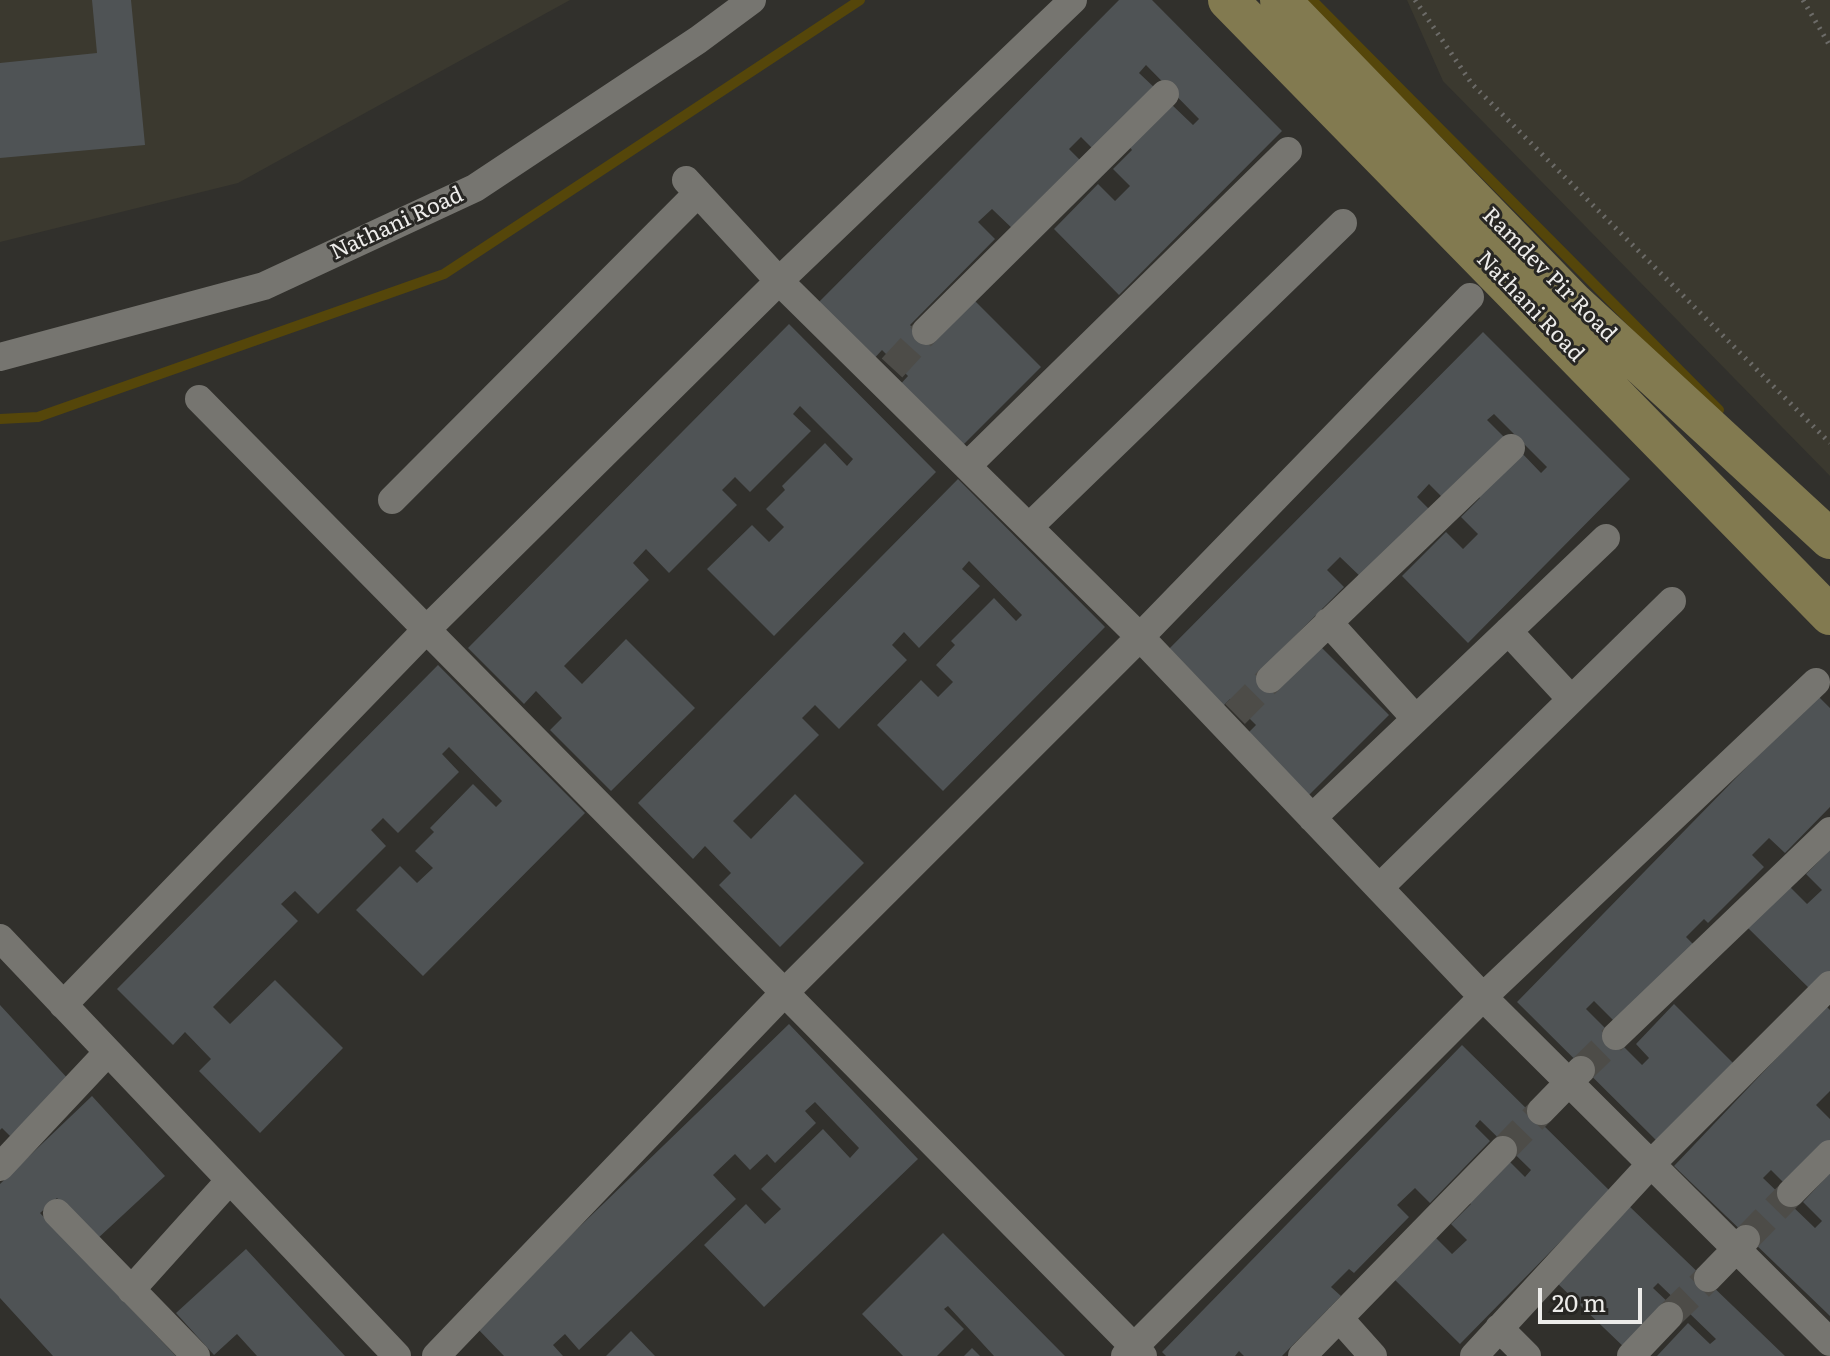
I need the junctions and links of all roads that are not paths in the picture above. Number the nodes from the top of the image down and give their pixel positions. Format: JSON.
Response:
{"nodes":[{"id":1,"x":752,"y":0,"type":"edge"},
{"id":2,"x":1073,"y":0,"type":"edge"},
{"id":3,"x":1228,"y":0,"type":"edge"},
{"id":4,"x":1280,"y":0,"type":"edge"},
{"id":5,"x":1165,"y":94,"type":"dead end"},
{"id":6,"x":1288,"y":151,"type":"dead end"},
{"id":7,"x":1343,"y":223,"type":"dead end"},
{"id":8,"x":1494,"y":271,"type":"junction"},
{"id":9,"x":779,"y":281,"type":"junction"},
{"id":10,"x":926,"y":331,"type":"tunnel mouth"},
{"id":11,"x":0,"y":357,"type":"edge"},
{"id":12,"x":199,"y":399,"type":"dead end"},
{"id":13,"x":1511,"y":448,"type":"dead end"},
{"id":14,"x":967,"y":466,"type":"junction"},
{"id":15,"x":392,"y":500,"type":"dead end"},
{"id":16,"x":1029,"y":527,"type":"junction"},
{"id":17,"x":1606,"y":538,"type":"dead end"},
{"id":18,"x":1830,"y":539,"type":"edge"},
{"id":19,"x":1672,"y":601,"type":"dead end"},
{"id":20,"x":1830,"y":615,"type":"edge"},
{"id":21,"x":1328,"y":622,"type":"junction"},
{"id":22,"x":428,"y":628,"type":"junction"},
{"id":23,"x":1508,"y":631,"type":"junction"},
{"id":24,"x":1140,"y":637,"type":"junction"},
{"id":25,"x":1270,"y":679,"type":"tunnel mouth"},
{"id":26,"x":1816,"y":682,"type":"dead end"},
{"id":27,"x":1571,"y":699,"type":"junction"},
{"id":28,"x":1416,"y":719,"type":"junction"},
{"id":29,"x":1312,"y":818,"type":"junction"},
{"id":30,"x":1830,"y":831,"type":"edge"},
{"id":31,"x":1379,"y":888,"type":"junction"},
{"id":32,"x":0,"y":938,"type":"edge"},
{"id":33,"x":1830,"y":985,"type":"edge"},
{"id":34,"x":786,"y":991,"type":"junction"},
{"id":35,"x":1483,"y":997,"type":"junction"},
{"id":36,"x":63,"y":1005,"type":"junction"},
{"id":37,"x":1616,"y":1036,"type":"tunnel mouth"},
{"id":38,"x":108,"y":1052,"type":"junction"},
{"id":39,"x":1575,"y":1076,"type":"junction"},
{"id":40,"x":1541,"y":1111,"type":"tunnel mouth"},
{"id":41,"x":1503,"y":1150,"type":"tunnel mouth"},
{"id":42,"x":1830,"y":1154,"type":"edge"},
{"id":43,"x":1651,"y":1164,"type":"junction"},
{"id":44,"x":0,"y":1167,"type":"edge"},
{"id":45,"x":230,"y":1180,"type":"junction"},
{"id":46,"x":1791,"y":1193,"type":"tunnel mouth"},
{"id":47,"x":57,"y":1213,"type":"dead end"},
{"id":48,"x":1742,"y":1244,"type":"junction"},
{"id":49,"x":1708,"y":1278,"type":"tunnel mouth"},
{"id":50,"x":131,"y":1290,"type":"junction"},
{"id":51,"x":1669,"y":1316,"type":"tunnel mouth"},
{"id":52,"x":1339,"y":1318,"type":"junction"},
{"id":53,"x":1499,"y":1328,"type":"junction"},
{"id":54,"x":1830,"y":1342,"type":"edge"},
{"id":55,"x":1134,"y":1353,"type":"edge"},
{"id":56,"x":196,"y":1356,"type":"edge"},
{"id":57,"x":397,"y":1356,"type":"edge"},
{"id":58,"x":436,"y":1356,"type":"edge"},
{"id":59,"x":1302,"y":1356,"type":"edge"},
{"id":60,"x":1373,"y":1356,"type":"edge"},
{"id":61,"x":1474,"y":1356,"type":"edge"},
{"id":62,"x":1527,"y":1356,"type":"edge"},
{"id":63,"x":1631,"y":1356,"type":"edge"}],
"edges":[{"from":1,"to":11,"type":"street","name":"Nathani Road"},
{"from":2,"to":9,"type":"street"},
{"from":3,"to":8,"type":"street","name":"Nathani Road"},
{"from":4,"to":8,"type":"street","name":"Ramdev Pir Road"},
{"from":5,"to":10,"type":"street"},
{"from":6,"to":14,"type":"street"},
{"from":7,"to":16,"type":"street"},
{"from":8,"to":18,"type":"street","name":"Ramdev Pir Road"},
{"from":8,"to":20,"type":"street","name":"Nathani Road"},
{"from":8,"to":24,"type":"street"},
{"from":9,"to":14,"type":"street"},
{"from":9,"to":15,"type":"street"},
{"from":9,"to":22,"type":"street"},
{"from":12,"to":22,"type":"street"},
{"from":13,"to":21,"type":"street"},
{"from":14,"to":16,"type":"street"},
{"from":16,"to":24,"type":"street"},
{"from":17,"to":23,"type":"street"},
{"from":19,"to":27,"type":"street"},
{"from":21,"to":25,"type":"street"},
{"from":21,"to":28,"type":"street"},
{"from":22,"to":34,"type":"street"},
{"from":22,"to":36,"type":"street"},
{"from":23,"to":27,"type":"street"},
{"from":23,"to":28,"type":"street"},
{"from":24,"to":29,"type":"street"},
{"from":24,"to":34,"type":"street"},
{"from":26,"to":35,"type":"street"},
{"from":27,"to":31,"type":"street"},
{"from":28,"to":29,"type":"street"},
{"from":29,"to":31,"type":"street"},
{"from":30,"to":37,"type":"street"},
{"from":31,"to":35,"type":"street"},
{"from":32,"to":36,"type":"street"},
{"from":33,"to":43,"type":"street"},
{"from":34,"to":55,"type":"street"},
{"from":34,"to":58,"type":"street"},
{"from":35,"to":39,"type":"street"},
{"from":35,"to":55,"type":"street"},
{"from":36,"to":38,"type":"street"},
{"from":38,"to":44,"type":"street"},
{"from":38,"to":45,"type":"street"},
{"from":39,"to":40,"type":"street"},
{"from":39,"to":43,"type":"street"},
{"from":41,"to":52,"type":"street"},
{"from":42,"to":46,"type":"street"},
{"from":43,"to":48,"type":"street"},
{"from":43,"to":53,"type":"street"},
{"from":45,"to":50,"type":"street"},
{"from":45,"to":57,"type":"street"},
{"from":47,"to":50,"type":"street"},
{"from":48,"to":49,"type":"street"},
{"from":48,"to":54,"type":"street"},
{"from":50,"to":56,"type":"street"},
{"from":51,"to":63,"type":"street"},
{"from":52,"to":59,"type":"street"},
{"from":52,"to":60,"type":"street"},
{"from":53,"to":61,"type":"street"},
{"from":53,"to":62,"type":"street"}]}
